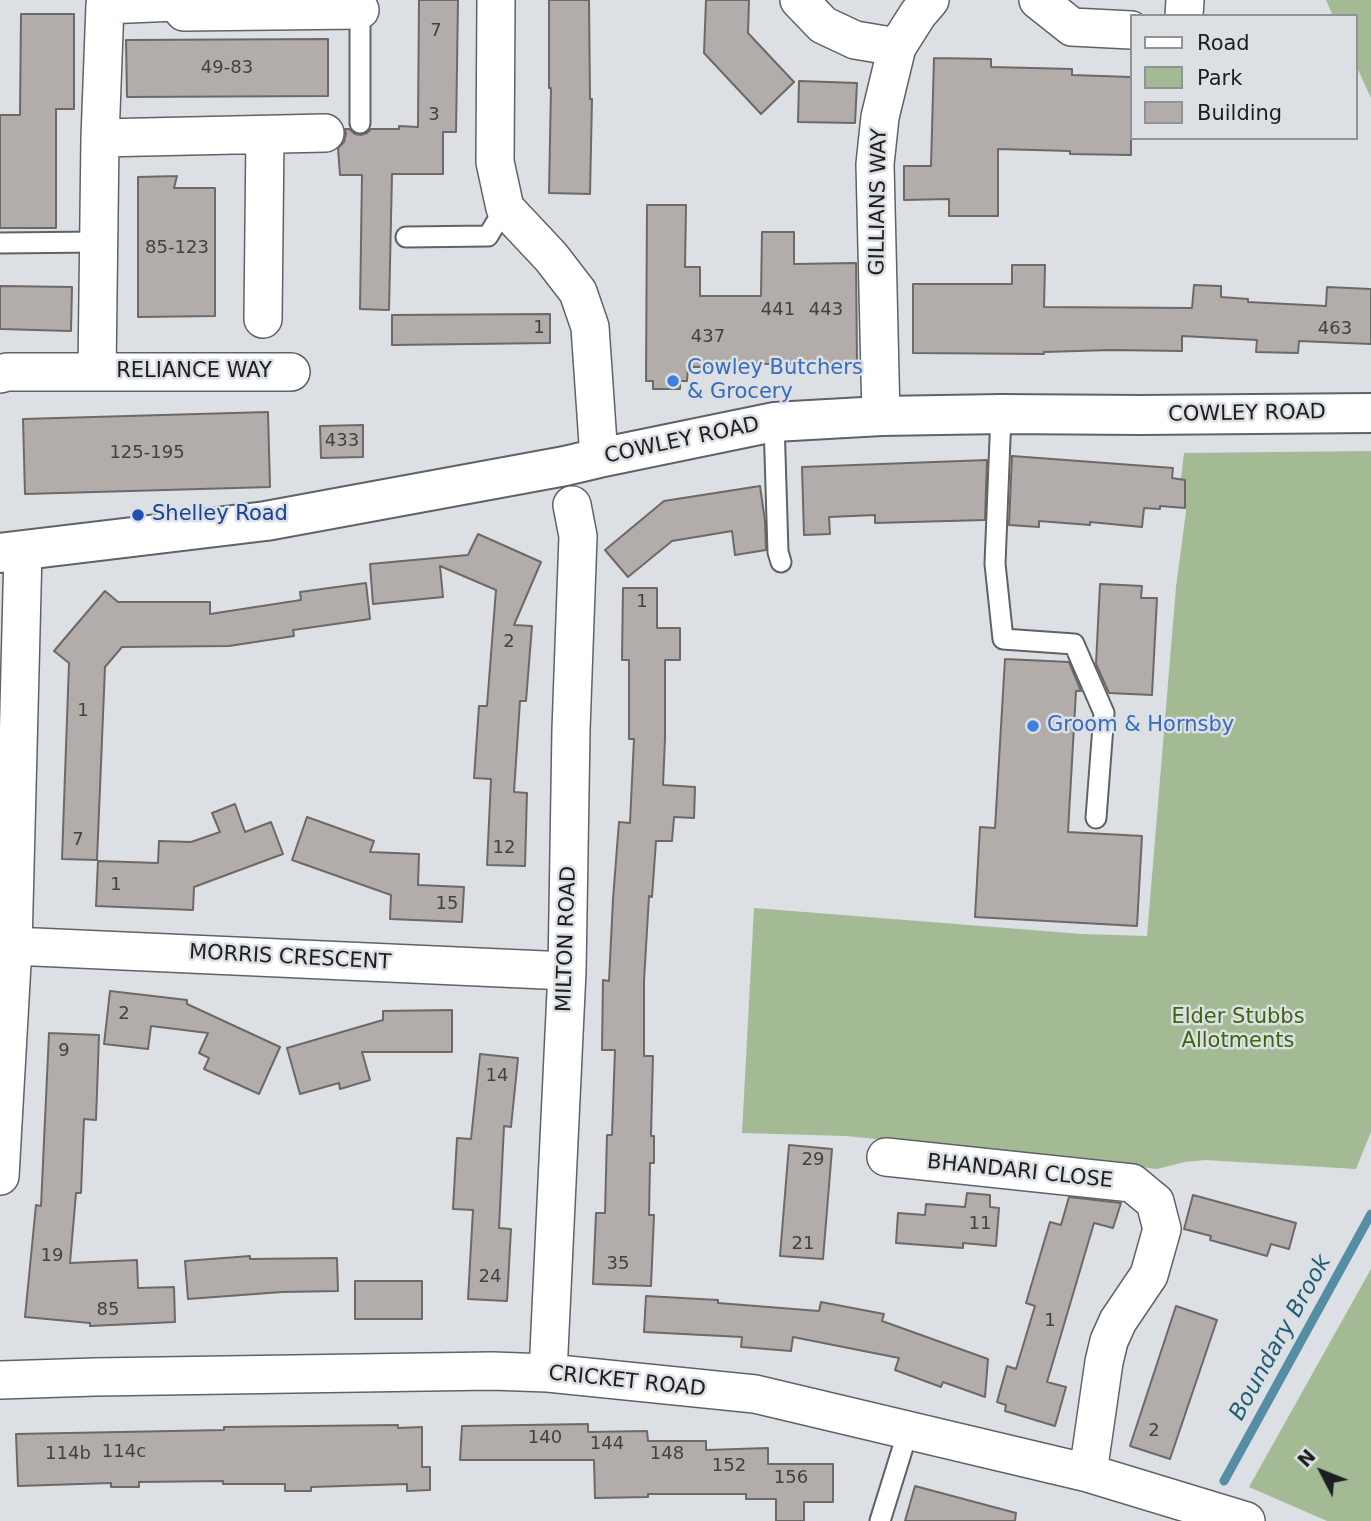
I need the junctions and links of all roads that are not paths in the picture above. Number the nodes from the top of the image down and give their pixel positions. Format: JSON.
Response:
{"nodes":[{"id":1,"x":496,"y":0,"type":"edge"},
{"id":2,"x":799,"y":0,"type":"edge"},
{"id":3,"x":930,"y":0,"type":"edge"},
{"id":4,"x":1038,"y":0,"type":"edge"},
{"id":5,"x":176,"y":1,"type":"edge"},
{"id":6,"x":101,"y":2,"type":"edge"},
{"id":7,"x":360,"y":5,"type":"edge"},
{"id":8,"x":1130,"y":30,"type":"edge"},
{"id":9,"x":897,"y":47,"type":"junction"},
{"id":10,"x":360,"y":123,"type":"dead end"},
{"id":11,"x":325,"y":133,"type":"dead end"},
{"id":12,"x":265,"y":135,"type":"junction"},
{"id":13,"x":100,"y":138,"type":"junction"},
{"id":14,"x":505,"y":208,"type":"junction"},
{"id":15,"x":406,"y":236,"type":"dead end"},
{"id":16,"x":0,"y":243,"type":"edge"},
{"id":17,"x":98,"y":243,"type":"junction"},
{"id":18,"x":263,"y":319,"type":"dead end"},
{"id":19,"x":97,"y":372,"type":"junction"},
{"id":20,"x":291,"y":372,"type":"dead end"},
{"id":21,"x":0,"y":374,"type":"edge"},
{"id":22,"x":1371,"y":413,"type":"edge"},
{"id":23,"x":1001,"y":414,"type":"junction"},
{"id":24,"x":881,"y":416,"type":"junction"},
{"id":25,"x":774,"y":422,"type":"junction"},
{"id":26,"x":599,"y":458,"type":"junction"},
{"id":27,"x":572,"y":505,"type":"dead end"},
{"id":28,"x":11,"y":552,"type":"edge"},
{"id":29,"x":781,"y":562,"type":"dead end"},
{"id":30,"x":1096,"y":818,"type":"dead end"},
{"id":31,"x":13,"y":946,"type":"junction"},
{"id":32,"x":567,"y":971,"type":"junction"},
{"id":33,"x":886,"y":1157,"type":"dead end"},
{"id":34,"x":0,"y":1175,"type":"edge"},
{"id":35,"x":548,"y":1373,"type":"junction"},
{"id":36,"x":0,"y":1380,"type":"edge"},
{"id":37,"x":908,"y":1431,"type":"junction"},
{"id":38,"x":1088,"y":1473,"type":"junction"},
{"id":39,"x":1242,"y":1520,"type":"edge"},
{"id":40,"x":880,"y":1521,"type":"edge"}],
"edges":[{"from":1,"to":14,"type":"street"},
{"from":2,"to":9,"type":"street"},
{"from":3,"to":9,"type":"street","name":"GILLIANS WAY"},
{"from":4,"to":8,"type":"street"},
{"from":5,"to":6,"type":"street","name":"RELIANCE WAY"},
{"from":5,"to":7,"type":"street","name":"RELIANCE WAY"},
{"from":6,"to":13,"type":"street","name":"RELIANCE WAY"},
{"from":7,"to":10,"type":"lane"},
{"from":9,"to":24,"type":"street","name":"GILLIANS WAY"},
{"from":11,"to":12,"type":"street"},
{"from":12,"to":13,"type":"street"},
{"from":12,"to":18,"type":"street"},
{"from":13,"to":17,"type":"street","name":"RELIANCE WAY"},
{"from":14,"to":15,"type":"lane"},
{"from":14,"to":26,"type":"street"},
{"from":16,"to":17,"type":"lane"},
{"from":17,"to":19,"type":"street","name":"RELIANCE WAY"},
{"from":19,"to":20,"type":"street","name":"RELIANCE WAY"},
{"from":19,"to":21,"type":"street","name":"RELIANCE WAY"},
{"from":22,"to":23,"type":"main road","name":"COWLEY ROAD"},
{"from":23,"to":24,"type":"main road","name":"COWLEY ROAD"},
{"from":23,"to":30,"type":"lane"},
{"from":24,"to":25,"type":"main road","name":"COWLEY ROAD"},
{"from":25,"to":26,"type":"main road","name":"COWLEY ROAD"},
{"from":25,"to":29,"type":"lane"},
{"from":26,"to":28,"type":"main road","name":"COWLEY ROAD"},
{"from":27,"to":32,"type":"street","name":"MILTON ROAD"},
{"from":28,"to":31,"type":"street"},
{"from":31,"to":32,"type":"street","name":"MORRIS CRESCENT"},
{"from":31,"to":34,"type":"street"},
{"from":32,"to":35,"type":"street","name":"MILTON ROAD"},
{"from":33,"to":38,"type":"street","name":"BHANDARI CLOSE"},
{"from":35,"to":36,"type":"street","name":"CRICKET ROAD"},
{"from":35,"to":37,"type":"street","name":"CRICKET ROAD"},
{"from":37,"to":38,"type":"street","name":"CRICKET ROAD"},
{"from":37,"to":40,"type":"lane"},
{"from":38,"to":39,"type":"street","name":"CRICKET ROAD"}]}
